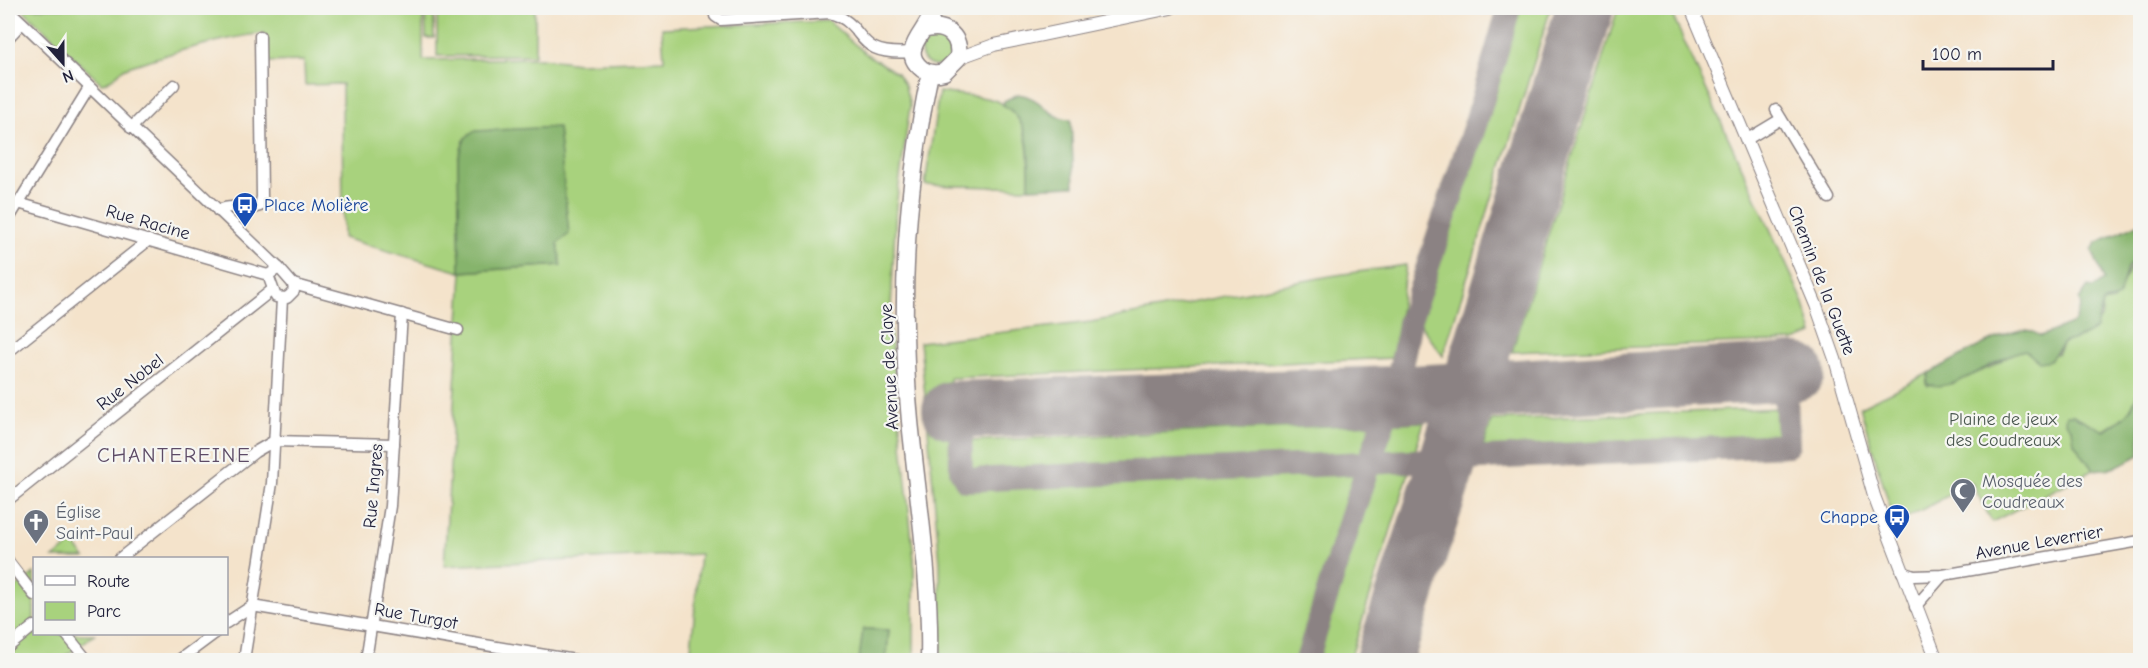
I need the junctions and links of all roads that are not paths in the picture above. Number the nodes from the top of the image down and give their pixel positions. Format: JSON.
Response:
{"nodes":[{"id":1,"x":715,"y":8,"type":"edge"},
{"id":2,"x":933,"y":8,"type":"edge"},
{"id":3,"x":944,"y":8,"type":"edge"},
{"id":4,"x":1171,"y":8,"type":"edge"},
{"id":5,"x":1690,"y":8,"type":"edge"},
{"id":6,"x":8,"y":9,"type":"edge"},
{"id":7,"x":22,"y":23,"type":"junction"},
{"id":8,"x":927,"y":29,"type":"junction"},
{"id":9,"x":952,"y":34,"type":"junction"},
{"id":10,"x":260,"y":36,"type":"dead end"},
{"id":11,"x":8,"y":38,"type":"edge"},
{"id":12,"x":994,"y":45,"type":"junction"},
{"id":13,"x":912,"y":52,"type":"junction"},
{"id":14,"x":958,"y":58,"type":"junction"},
{"id":15,"x":930,"y":73,"type":"junction"},
{"id":16,"x":174,"y":85,"type":"dead end"},
{"id":17,"x":89,"y":88,"type":"junction"},
{"id":18,"x":130,"y":128,"type":"junction"},
{"id":19,"x":1746,"y":140,"type":"junction"},
{"id":20,"x":1829,"y":198,"type":"dead end"},
{"id":21,"x":18,"y":203,"type":"junction"},
{"id":22,"x":218,"y":211,"type":"junction"},
{"id":23,"x":8,"y":220,"type":"edge"},
{"id":24,"x":149,"y":240,"type":"junction"},
{"id":25,"x":272,"y":272,"type":"junction"},
{"id":26,"x":293,"y":284,"type":"junction"},
{"id":27,"x":272,"y":290,"type":"junction"},
{"id":28,"x":282,"y":299,"type":"junction"},
{"id":29,"x":402,"y":314,"type":"junction"},
{"id":30,"x":458,"y":330,"type":"dead end"},
{"id":31,"x":8,"y":352,"type":"edge"},
{"id":32,"x":274,"y":441,"type":"junction"},
{"id":33,"x":394,"y":444,"type":"junction"},
{"id":34,"x":8,"y":500,"type":"edge"},
{"id":35,"x":2140,"y":542,"type":"edge"},
{"id":36,"x":121,"y":557,"type":"edge"},
{"id":37,"x":8,"y":561,"type":"edge"},
{"id":38,"x":1902,"y":572,"type":"junction"},
{"id":39,"x":1943,"y":575,"type":"junction"},
{"id":40,"x":1924,"y":576,"type":"junction"},
{"id":41,"x":1929,"y":590,"type":"junction"},
{"id":42,"x":33,"y":594,"type":"edge"},
{"id":43,"x":252,"y":606,"type":"junction"},
{"id":44,"x":1915,"y":607,"type":"junction"},
{"id":45,"x":228,"y":622,"type":"edge"},
{"id":46,"x":372,"y":625,"type":"junction"},
{"id":47,"x":33,"y":627,"type":"edge"},
{"id":48,"x":68,"y":635,"type":"edge"},
{"id":49,"x":210,"y":635,"type":"edge"},
{"id":50,"x":8,"y":647,"type":"edge"},
{"id":51,"x":87,"y":660,"type":"edge"},
{"id":52,"x":179,"y":660,"type":"edge"},
{"id":53,"x":244,"y":660,"type":"edge"},
{"id":54,"x":366,"y":660,"type":"edge"},
{"id":55,"x":575,"y":660,"type":"edge"},
{"id":56,"x":929,"y":660,"type":"edge"},
{"id":57,"x":1937,"y":660,"type":"edge"}],
"edges":[{"from":1,"to":13,"type":"street"},
{"from":2,"to":8,"type":"main road"},
{"from":3,"to":9,"type":"main road"},
{"from":4,"to":12,"type":"street"},
{"from":5,"to":19,"type":"street","name":"Chemin de la Guette"},
{"from":6,"to":7,"type":"street"},
{"from":7,"to":11,"type":"street"},
{"from":7,"to":17,"type":"street"},
{"from":8,"to":9,"type":"main road"},
{"from":8,"to":13,"type":"main road"},
{"from":9,"to":12,"type":"street"},
{"from":9,"to":14,"type":"main road"},
{"from":10,"to":22,"type":"street"},
{"from":12,"to":14,"type":"street"},
{"from":13,"to":15,"type":"main road"},
{"from":14,"to":15,"type":"main road"},
{"from":15,"to":56,"type":"main road","name":"Avenue de Claye"},
{"from":16,"to":18,"type":"street"},
{"from":17,"to":18,"type":"street"},
{"from":17,"to":21,"type":"street"},
{"from":18,"to":22,"type":"street"},
{"from":19,"to":20,"type":"street"},
{"from":19,"to":38,"type":"street","name":"Chemin de la Guette"},
{"from":21,"to":23,"type":"street"},
{"from":21,"to":24,"type":"street","name":"Rue Racine"},
{"from":22,"to":25,"type":"street"},
{"from":24,"to":25,"type":"street","name":"Rue Racine"},
{"from":24,"to":31,"type":"street"},
{"from":25,"to":26,"type":"street"},
{"from":25,"to":27,"type":"street"},
{"from":26,"to":28,"type":"street"},
{"from":26,"to":29,"type":"street"},
{"from":27,"to":28,"type":"street"},
{"from":27,"to":34,"type":"street","name":"Rue Nobel"},
{"from":28,"to":32,"type":"street"},
{"from":29,"to":30,"type":"street"},
{"from":29,"to":33,"type":"street","name":"Rue Ingres"},
{"from":32,"to":33,"type":"street"},
{"from":32,"to":36,"type":"street"},
{"from":32,"to":43,"type":"street"},
{"from":33,"to":46,"type":"street","name":"Rue Ingres"},
{"from":35,"to":39,"type":"street","name":"Avenue Leverrier"},
{"from":37,"to":42,"type":"street"},
{"from":38,"to":40,"type":"street","name":"Avenue Leverrier"},
{"from":38,"to":44,"type":"street","name":"Chemin de la Guette"},
{"from":39,"to":40,"type":"street","name":"Avenue Leverrier"},
{"from":39,"to":41,"type":"street"},
{"from":40,"to":41,"type":"street"},
{"from":41,"to":44,"type":"street"},
{"from":43,"to":45,"type":"street"},
{"from":43,"to":46,"type":"street","name":"Rue Turgot"},
{"from":43,"to":53,"type":"street"},
{"from":44,"to":57,"type":"street","name":"Chemin de la Guette"},
{"from":46,"to":54,"type":"street","name":"Rue Ingres"},
{"from":46,"to":55,"type":"street","name":"Rue Turgot"},
{"from":47,"to":50,"type":"street"},
{"from":48,"to":51,"type":"street"},
{"from":49,"to":52,"type":"street"}]}
